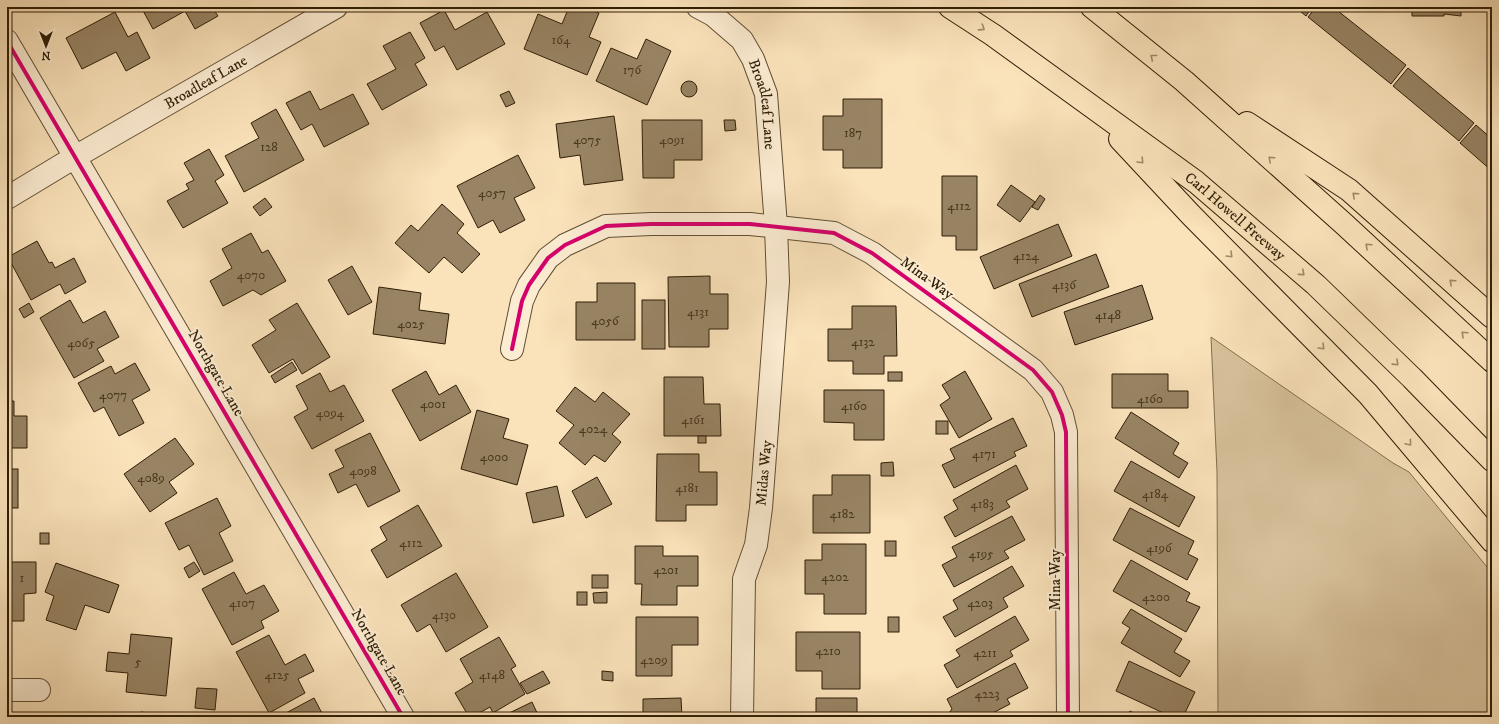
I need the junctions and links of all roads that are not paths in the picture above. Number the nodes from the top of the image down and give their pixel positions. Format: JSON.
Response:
{"nodes":[{"id":1,"x":336,"y":7,"type":"edge"},
{"id":2,"x":698,"y":7,"type":"edge"},
{"id":3,"x":950,"y":7,"type":"edge"},
{"id":4,"x":1092,"y":7,"type":"edge"},
{"id":5,"x":7,"y":41,"type":"edge"},
{"id":6,"x":1184,"y":81,"type":"junction"},
{"id":7,"x":1085,"y":102,"type":"junction"},
{"id":8,"x":75,"y":157,"type":"junction"},
{"id":9,"x":7,"y":198,"type":"edge"},
{"id":10,"x":776,"y":226,"type":"junction"},
{"id":11,"x":1492,"y":317,"type":"edge"},
{"id":12,"x":512,"y":348,"type":"dead end"},
{"id":13,"x":1492,"y":361,"type":"edge"},
{"id":14,"x":1492,"y":460,"type":"edge"},
{"id":15,"x":1492,"y":542,"type":"edge"},
{"id":16,"x":7,"y":690,"type":"edge"},
{"id":17,"x":39,"y":690,"type":"dead end"},
{"id":18,"x":403,"y":717,"type":"edge"},
{"id":19,"x":742,"y":717,"type":"edge"},
{"id":20,"x":1068,"y":717,"type":"edge"}],
"edges":[{"from":1,"to":8,"type":"street","name":"Broadleaf Lane"},
{"from":2,"to":10,"type":"street","name":"Broadleaf Lane"},
{"from":3,"to":7,"type":"highway","name":"Carl Howell Freeway","one_way":true},
{"from":6,"to":4,"type":"highway","one_way":true},
{"from":5,"to":8,"type":"street","name":"Northgate Lane"},
{"from":11,"to":6,"type":"highway","one_way":true},
{"from":13,"to":6,"type":"highway","one_way":true},
{"from":7,"to":14,"type":"highway","name":"Carl Howell Freeway","one_way":true},
{"from":7,"to":15,"type":"highway","one_way":true},
{"from":8,"to":9,"type":"street","name":"Broadleaf Lane"},
{"from":8,"to":18,"type":"street","name":"Northgate Lane"},
{"from":10,"to":12,"type":"street","name":"Mina Way"},
{"from":10,"to":19,"type":"street","name":"Midas Way"},
{"from":10,"to":20,"type":"street","name":"Mina Way"},
{"from":16,"to":17,"type":"street"}]}
